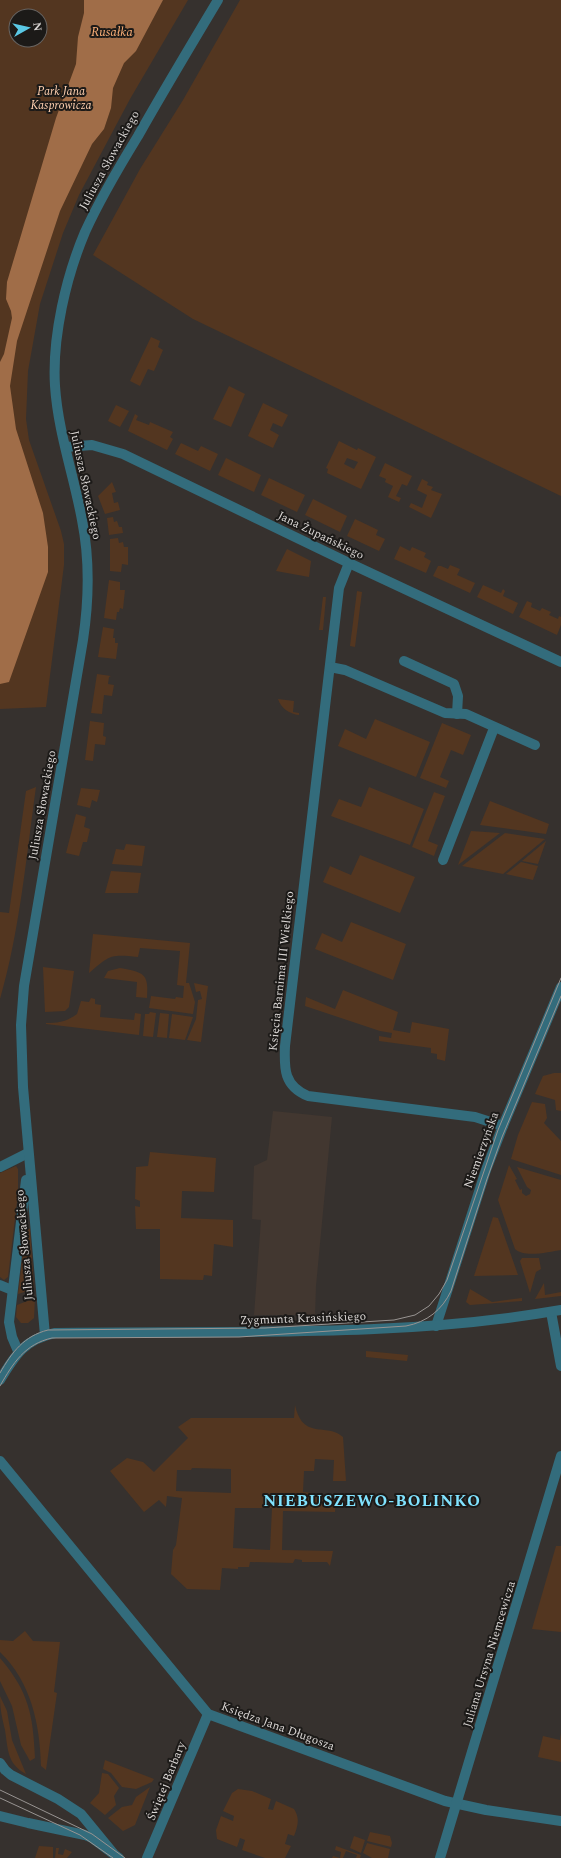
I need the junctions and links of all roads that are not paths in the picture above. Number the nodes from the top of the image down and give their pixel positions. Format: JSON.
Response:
{"nodes":[{"id":1,"x":218,"y":0,"type":"edge"},
{"id":2,"x":66,"y":447,"type":"junction"},
{"id":3,"x":349,"y":563,"type":"junction"},
{"id":4,"x":404,"y":661,"type":"dead end"},
{"id":5,"x":561,"y":662,"type":"edge"},
{"id":6,"x":330,"y":667,"type":"junction"},
{"id":7,"x":456,"y":714,"type":"junction"},
{"id":8,"x":494,"y":728,"type":"junction"},
{"id":9,"x":535,"y":745,"type":"dead end"},
{"id":10,"x":443,"y":860,"type":"dead end"},
{"id":11,"x":561,"y":987,"type":"edge"},
{"id":12,"x":503,"y":1126,"type":"junction"},
{"id":13,"x":28,"y":1153,"type":"junction"},
{"id":14,"x":0,"y":1167,"type":"edge"},
{"id":15,"x":0,"y":1284,"type":"edge"},
{"id":16,"x":12,"y":1290,"type":"junction"},
{"id":17,"x":556,"y":1311,"type":"edge"},
{"id":18,"x":436,"y":1326,"type":"junction"},
{"id":19,"x":45,"y":1335,"type":"junction"},
{"id":20,"x":18,"y":1351,"type":"junction"},
{"id":21,"x":561,"y":1366,"type":"edge"},
{"id":22,"x":0,"y":1380,"type":"edge"},
{"id":23,"x":561,"y":1456,"type":"edge"},
{"id":24,"x":0,"y":1461,"type":"edge"},
{"id":25,"x":208,"y":1714,"type":"junction"},
{"id":26,"x":0,"y":1763,"type":"edge"},
{"id":27,"x":457,"y":1804,"type":"junction"},
{"id":28,"x":0,"y":1816,"type":"edge"},
{"id":29,"x":561,"y":1821,"type":"edge"},
{"id":30,"x":116,"y":1856,"type":"edge"},
{"id":31,"x":147,"y":1858,"type":"edge"},
{"id":32,"x":440,"y":1858,"type":"edge"}],
"edges":[{"from":1,"to":2,"type":"street","name":"Juliusza Słowackiego"},
{"from":2,"to":3,"type":"street","name":"Jana Żupańskiego"},
{"from":2,"to":13,"type":"street","name":"Juliusza Słowackiego"},
{"from":3,"to":5,"type":"street","name":"Jana Żupańskiego"},
{"from":3,"to":6,"type":"street","name":"Księcia Barnima III Wielkiego"},
{"from":4,"to":7,"type":"street"},
{"from":6,"to":7,"type":"street"},
{"from":6,"to":12,"type":"street","name":"Księcia Barnima III Wielkiego"},
{"from":7,"to":8,"type":"street"},
{"from":8,"to":9,"type":"street"},
{"from":8,"to":10,"type":"street"},
{"from":11,"to":12,"type":"street","name":"Niemierzyńska"},
{"from":12,"to":18,"type":"street","name":"Niemierzyńska"},
{"from":13,"to":14,"type":"street"},
{"from":13,"to":16,"type":"street","name":"Juliusza Słowackiego"},
{"from":13,"to":19,"type":"street","name":"Juliusza Słowackiego"},
{"from":15,"to":16,"type":"street","name":"Juliusza Słowackiego"},
{"from":16,"to":20,"type":"street","name":"Juliusza Słowackiego"},
{"from":17,"to":18,"type":"street","name":"Zygmunta Krasińskiego"},
{"from":17,"to":21,"type":"street"},
{"from":18,"to":19,"type":"street","name":"Zygmunta Krasińskiego"},
{"from":19,"to":20,"type":"street"},
{"from":20,"to":22,"type":"street"},
{"from":23,"to":27,"type":"street","name":"Juliana Ursyna Niemcewicza"},
{"from":24,"to":25,"type":"street","name":"Księdza Jana Długosza"},
{"from":25,"to":27,"type":"street","name":"Księdza Jana Długosza"},
{"from":25,"to":31,"type":"street","name":"Świętej Barbary"},
{"from":26,"to":30,"type":"street"},
{"from":27,"to":29,"type":"street","name":"Księdza Jana Długosza"},
{"from":27,"to":32,"type":"street","name":"Juliana Ursyna Niemcewicza"},
{"from":28,"to":30,"type":"street"}]}
